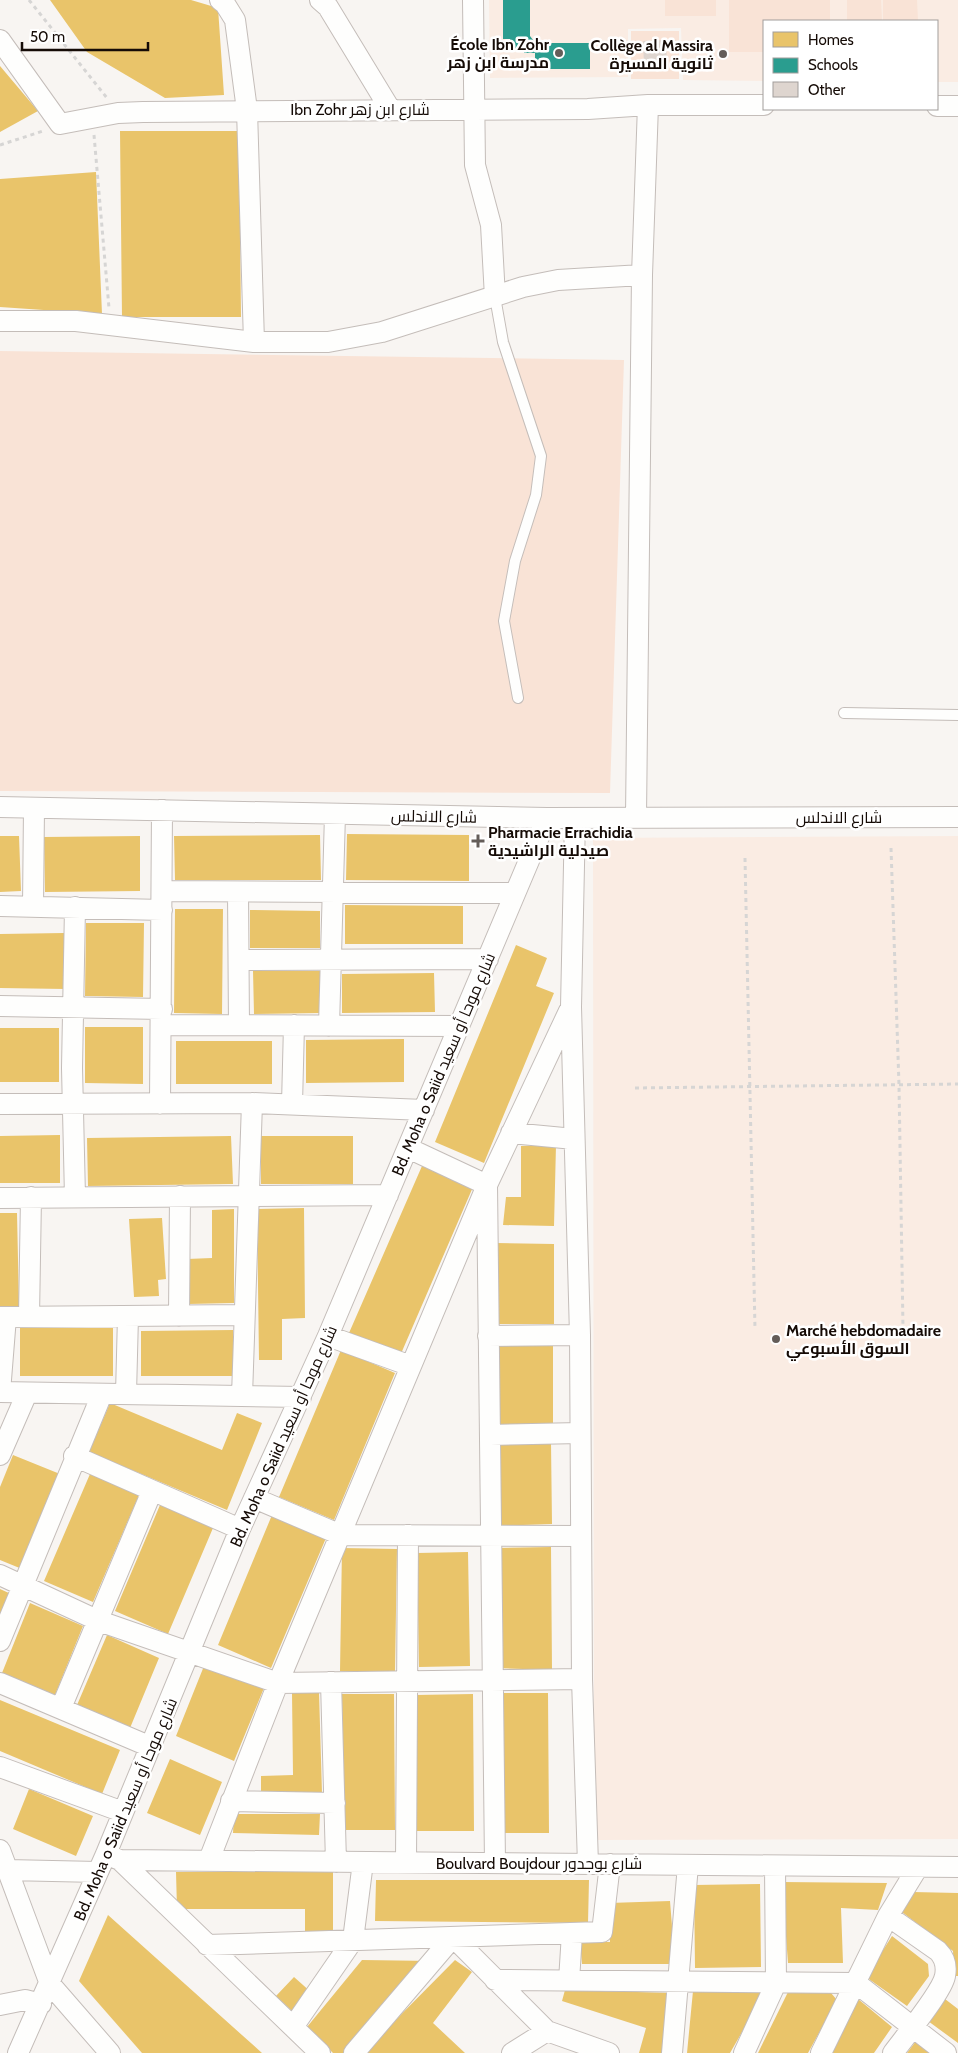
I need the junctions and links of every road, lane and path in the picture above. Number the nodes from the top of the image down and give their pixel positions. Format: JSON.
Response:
{"nodes":[{"id":1,"x":29,"y":0,"type":"edge"},
{"id":2,"x":320,"y":0,"type":"edge"},
{"id":3,"x":473,"y":0,"type":"edge"},
{"id":4,"x":228,"y":1,"type":"edge"},
{"id":5,"x":0,"y":40,"type":"edge"},
{"id":6,"x":648,"y":105,"type":"junction"},
{"id":7,"x":763,"y":105,"type":"edge"},
{"id":8,"x":938,"y":106,"type":"edge"},
{"id":9,"x":958,"y":106,"type":"edge"},
{"id":10,"x":390,"y":109,"type":"junction"},
{"id":11,"x":476,"y":109,"type":"junction"},
{"id":12,"x":247,"y":110,"type":"junction"},
{"id":13,"x":118,"y":113,"type":"junction"},
{"id":14,"x":93,"y":118,"type":"junction"},
{"id":15,"x":60,"y":124,"type":"junction"},
{"id":16,"x":0,"y":145,"type":"edge"},
{"id":17,"x":642,"y":275,"type":"junction"},
{"id":18,"x":495,"y":297,"type":"junction"},
{"id":19,"x":0,"y":321,"type":"edge"},
{"id":20,"x":110,"y":326,"type":"junction"},
{"id":21,"x":254,"y":342,"type":"junction"},
{"id":22,"x":518,"y":698,"type":"dead end"},
{"id":23,"x":844,"y":713,"type":"dead end"},
{"id":24,"x":958,"y":715,"type":"edge"},
{"id":25,"x":0,"y":807,"type":"edge"},
{"id":26,"x":34,"y":808,"type":"junction"},
{"id":27,"x":162,"y":810,"type":"junction"},
{"id":28,"x":335,"y":814,"type":"junction"},
{"id":29,"x":636,"y":817,"type":"junction"},
{"id":30,"x":958,"y":817,"type":"edge"},
{"id":31,"x":547,"y":818,"type":"junction"},
{"id":32,"x":575,"y":818,"type":"junction"},
{"id":33,"x":891,"y":848,"type":"dead end"},
{"id":34,"x":745,"y":858,"type":"dead end"},
{"id":35,"x":238,"y":892,"type":"junction"},
{"id":36,"x":332,"y":892,"type":"junction"},
{"id":37,"x":515,"y":893,"type":"junction"},
{"id":38,"x":162,"y":901,"type":"junction"},
{"id":39,"x":0,"y":906,"type":"edge"},
{"id":40,"x":33,"y":906,"type":"junction"},
{"id":41,"x":75,"y":907,"type":"junction"},
{"id":42,"x":488,"y":958,"type":"junction"},
{"id":43,"x":238,"y":960,"type":"junction"},
{"id":44,"x":331,"y":960,"type":"junction"},
{"id":45,"x":0,"y":1006,"type":"edge"},
{"id":46,"x":74,"y":1007,"type":"junction"},
{"id":47,"x":570,"y":1007,"type":"junction"},
{"id":48,"x":162,"y":1017,"type":"junction"},
{"id":49,"x":239,"y":1025,"type":"junction"},
{"id":50,"x":294,"y":1026,"type":"junction"},
{"id":51,"x":329,"y":1026,"type":"junction"},
{"id":52,"x":459,"y":1026,"type":"junction"},
{"id":53,"x":958,"y":1084,"type":"edge"},
{"id":54,"x":899,"y":1085,"type":"junction"},
{"id":55,"x":750,"y":1086,"type":"junction"},
{"id":56,"x":635,"y":1088,"type":"dead end"},
{"id":57,"x":252,"y":1103,"type":"junction"},
{"id":58,"x":0,"y":1104,"type":"edge"},
{"id":59,"x":160,"y":1104,"type":"junction"},
{"id":60,"x":292,"y":1104,"type":"junction"},
{"id":61,"x":73,"y":1105,"type":"junction"},
{"id":62,"x":424,"y":1110,"type":"junction"},
{"id":63,"x":511,"y":1133,"type":"junction"},
{"id":64,"x":574,"y":1139,"type":"junction"},
{"id":65,"x":408,"y":1148,"type":"junction"},
{"id":66,"x":487,"y":1185,"type":"junction"},
{"id":67,"x":388,"y":1195,"type":"junction"},
{"id":68,"x":180,"y":1196,"type":"junction"},
{"id":69,"x":248,"y":1196,"type":"junction"},
{"id":70,"x":32,"y":1197,"type":"junction"},
{"id":71,"x":75,"y":1197,"type":"junction"},
{"id":72,"x":0,"y":1198,"type":"edge"},
{"id":73,"x":244,"y":1315,"type":"junction"},
{"id":74,"x":128,"y":1316,"type":"junction"},
{"id":75,"x":179,"y":1316,"type":"junction"},
{"id":76,"x":3,"y":1317,"type":"edge"},
{"id":77,"x":29,"y":1317,"type":"junction"},
{"id":78,"x":903,"y":1328,"type":"dead end"},
{"id":79,"x":755,"y":1329,"type":"dead end"},
{"id":80,"x":580,"y":1335,"type":"junction"},
{"id":81,"x":328,"y":1336,"type":"junction"},
{"id":82,"x":488,"y":1336,"type":"junction"},
{"id":83,"x":411,"y":1366,"type":"junction"},
{"id":84,"x":0,"y":1392,"type":"edge"},
{"id":85,"x":27,"y":1393,"type":"junction"},
{"id":86,"x":102,"y":1394,"type":"junction"},
{"id":87,"x":126,"y":1394,"type":"junction"},
{"id":88,"x":242,"y":1396,"type":"junction"},
{"id":89,"x":301,"y":1397,"type":"junction"},
{"id":90,"x":580,"y":1433,"type":"junction"},
{"id":91,"x":490,"y":1435,"type":"junction"},
{"id":92,"x":0,"y":1455,"type":"edge"},
{"id":93,"x":74,"y":1456,"type":"junction"},
{"id":94,"x":152,"y":1492,"type":"junction"},
{"id":95,"x":254,"y":1498,"type":"junction"},
{"id":96,"x":240,"y":1529,"type":"junction"},
{"id":97,"x":341,"y":1535,"type":"junction"},
{"id":98,"x":408,"y":1535,"type":"junction"},
{"id":99,"x":491,"y":1536,"type":"junction"},
{"id":100,"x":581,"y":1536,"type":"junction"},
{"id":101,"x":0,"y":1575,"type":"edge"},
{"id":102,"x":23,"y":1584,"type":"junction"},
{"id":103,"x":100,"y":1621,"type":"junction"},
{"id":104,"x":0,"y":1641,"type":"edge"},
{"id":105,"x":191,"y":1652,"type":"junction"},
{"id":106,"x":582,"y":1678,"type":"junction"},
{"id":107,"x":493,"y":1680,"type":"junction"},
{"id":108,"x":407,"y":1681,"type":"junction"},
{"id":109,"x":331,"y":1682,"type":"junction"},
{"id":110,"x":0,"y":1683,"type":"edge"},
{"id":111,"x":278,"y":1683,"type":"junction"},
{"id":112,"x":61,"y":1708,"type":"junction"},
{"id":113,"x":151,"y":1747,"type":"junction"},
{"id":114,"x":0,"y":1767,"type":"edge"},
{"id":115,"x":231,"y":1801,"type":"junction"},
{"id":116,"x":335,"y":1803,"type":"junction"},
{"id":117,"x":123,"y":1812,"type":"junction"},
{"id":118,"x":0,"y":1850,"type":"edge"},
{"id":119,"x":210,"y":1860,"type":"junction"},
{"id":120,"x":108,"y":1862,"type":"junction"},
{"id":121,"x":336,"y":1862,"type":"junction"},
{"id":122,"x":363,"y":1862,"type":"junction"},
{"id":123,"x":406,"y":1862,"type":"junction"},
{"id":124,"x":495,"y":1863,"type":"junction"},
{"id":125,"x":588,"y":1864,"type":"junction"},
{"id":126,"x":610,"y":1864,"type":"junction"},
{"id":127,"x":688,"y":1865,"type":"junction"},
{"id":128,"x":775,"y":1866,"type":"junction"},
{"id":129,"x":918,"y":1867,"type":"junction"},
{"id":130,"x":958,"y":1867,"type":"edge"},
{"id":131,"x":7,"y":1870,"type":"junction"},
{"id":132,"x":888,"y":1916,"type":"junction"},
{"id":133,"x":572,"y":1933,"type":"junction"},
{"id":134,"x":453,"y":1937,"type":"junction"},
{"id":135,"x":353,"y":1940,"type":"junction"},
{"id":136,"x":207,"y":1945,"type":"junction"},
{"id":137,"x":495,"y":1980,"type":"junction"},
{"id":138,"x":569,"y":1981,"type":"junction"},
{"id":139,"x":679,"y":1982,"type":"junction"},
{"id":140,"x":776,"y":1982,"type":"junction"},
{"id":141,"x":856,"y":1983,"type":"junction"},
{"id":142,"x":50,"y":1984,"type":"junction"},
{"id":143,"x":41,"y":2004,"type":"junction"},
{"id":144,"x":0,"y":2005,"type":"edge"},
{"id":145,"x":293,"y":2027,"type":"junction"},
{"id":146,"x":912,"y":2027,"type":"junction"},
{"id":147,"x":547,"y":2031,"type":"junction"},
{"id":148,"x":18,"y":2053,"type":"edge"},
{"id":149,"x":110,"y":2053,"type":"edge"},
{"id":150,"x":320,"y":2053,"type":"edge"},
{"id":151,"x":354,"y":2053,"type":"edge"},
{"id":152,"x":512,"y":2053,"type":"edge"},
{"id":153,"x":609,"y":2053,"type":"edge"},
{"id":154,"x":672,"y":2053,"type":"edge"},
{"id":155,"x":744,"y":2053,"type":"edge"},
{"id":156,"x":821,"y":2053,"type":"edge"},
{"id":157,"x":893,"y":2053,"type":"edge"},
{"id":158,"x":946,"y":2053,"type":"edge"}],
"edges":[{"from":1,"to":13,"type":"path"},
{"from":2,"to":10,"type":"street"},
{"from":3,"to":11,"type":"street"},
{"from":4,"to":12,"type":"street"},
{"from":5,"to":15,"type":"street"},
{"from":6,"to":7,"type":"street","name":"Ibn Zohr شارع ابن زهر"},
{"from":6,"to":11,"type":"street","name":"Ibn Zohr شارع ابن زهر"},
{"from":6,"to":17,"type":"street"},
{"from":8,"to":9,"type":"street"},
{"from":10,"to":11,"type":"street","name":"Ibn Zohr شارع ابن زهر"},
{"from":10,"to":12,"type":"street","name":"Ibn Zohr شارع ابن زهر"},
{"from":11,"to":18,"type":"street"},
{"from":12,"to":13,"type":"street","name":"Ibn Zohr شارع ابن زهر"},
{"from":12,"to":21,"type":"street"},
{"from":13,"to":14,"type":"street","name":"Ibn Zohr شارع ابن زهر"},
{"from":14,"to":15,"type":"street","name":"Ibn Zohr شارع ابن زهر"},
{"from":14,"to":20,"type":"path"},
{"from":15,"to":16,"type":"path"},
{"from":17,"to":18,"type":"street"},
{"from":17,"to":29,"type":"street"},
{"from":18,"to":21,"type":"street"},
{"from":18,"to":22,"type":"lane"},
{"from":19,"to":20,"type":"street"},
{"from":20,"to":21,"type":"street"},
{"from":23,"to":24,"type":"lane"},
{"from":25,"to":26,"type":"street","name":"شارع الاندلس"},
{"from":26,"to":27,"type":"street","name":"شارع الاندلس"},
{"from":26,"to":40,"type":"street"},
{"from":27,"to":28,"type":"street","name":"شارع الاندلس"},
{"from":27,"to":38,"type":"street"},
{"from":28,"to":31,"type":"street","name":"شارع الاندلس"},
{"from":28,"to":36,"type":"street"},
{"from":29,"to":30,"type":"street","name":"شارع الاندلس"},
{"from":29,"to":32,"type":"street","name":"شارع الاندلس"},
{"from":31,"to":32,"type":"street","name":"شارع الاندلس"},
{"from":31,"to":37,"type":"street","name":"Bd. Moha o Saiid شارع موحا أو سعيد"},
{"from":32,"to":47,"type":"street"},
{"from":33,"to":54,"type":"path"},
{"from":34,"to":55,"type":"path"},
{"from":35,"to":36,"type":"street"},
{"from":35,"to":38,"type":"street"},
{"from":35,"to":43,"type":"street"},
{"from":36,"to":37,"type":"street"},
{"from":36,"to":44,"type":"street"},
{"from":37,"to":42,"type":"street","name":"Bd. Moha o Saiid شارع موحا أو سعيد"},
{"from":38,"to":41,"type":"street"},
{"from":38,"to":48,"type":"street"},
{"from":39,"to":40,"type":"street"},
{"from":40,"to":41,"type":"street"},
{"from":41,"to":46,"type":"street"},
{"from":42,"to":44,"type":"street"},
{"from":42,"to":52,"type":"street","name":"Bd. Moha o Saiid شارع موحا أو سعيد"},
{"from":43,"to":44,"type":"street"},
{"from":43,"to":49,"type":"street"},
{"from":44,"to":51,"type":"street"},
{"from":45,"to":46,"type":"street"},
{"from":46,"to":48,"type":"street"},
{"from":46,"to":61,"type":"street"},
{"from":47,"to":63,"type":"street"},
{"from":47,"to":64,"type":"street"},
{"from":48,"to":49,"type":"street"},
{"from":48,"to":59,"type":"street"},
{"from":49,"to":50,"type":"street"},
{"from":50,"to":51,"type":"street"},
{"from":50,"to":60,"type":"street"},
{"from":51,"to":52,"type":"street"},
{"from":52,"to":62,"type":"street","name":"Bd. Moha o Saiid شارع موحا أو سعيد"},
{"from":53,"to":54,"type":"path"},
{"from":54,"to":55,"type":"path"},
{"from":54,"to":78,"type":"path"},
{"from":55,"to":56,"type":"path"},
{"from":55,"to":79,"type":"path"},
{"from":57,"to":59,"type":"street"},
{"from":57,"to":60,"type":"street"},
{"from":57,"to":69,"type":"street"},
{"from":58,"to":61,"type":"street"},
{"from":59,"to":61,"type":"street"},
{"from":60,"to":62,"type":"street"},
{"from":61,"to":71,"type":"street"},
{"from":62,"to":65,"type":"street","name":"Bd. Moha o Saiid شارع موحا أو سعيد"},
{"from":63,"to":64,"type":"street"},
{"from":63,"to":66,"type":"street"},
{"from":64,"to":80,"type":"street"},
{"from":65,"to":66,"type":"street"},
{"from":65,"to":67,"type":"street","name":"Bd. Moha o Saiid شارع موحا أو سعيد"},
{"from":66,"to":82,"type":"street"},
{"from":66,"to":83,"type":"street"},
{"from":67,"to":69,"type":"street"},
{"from":67,"to":81,"type":"street","name":"Bd. Moha o Saiid شارع موحا أو سعيد"},
{"from":68,"to":69,"type":"street"},
{"from":68,"to":71,"type":"street"},
{"from":68,"to":75,"type":"street"},
{"from":69,"to":73,"type":"street"},
{"from":70,"to":71,"type":"street"},
{"from":70,"to":72,"type":"street"},
{"from":70,"to":77,"type":"street"},
{"from":73,"to":75,"type":"street"},
{"from":73,"to":88,"type":"street"},
{"from":74,"to":75,"type":"street"},
{"from":74,"to":77,"type":"street"},
{"from":74,"to":87,"type":"street"},
{"from":76,"to":77,"type":"street"},
{"from":76,"to":84,"type":"street"},
{"from":80,"to":82,"type":"street"},
{"from":80,"to":90,"type":"street"},
{"from":81,"to":83,"type":"street"},
{"from":81,"to":89,"type":"street","name":"Bd. Moha o Saiid شارع موحا أو سعيد"},
{"from":82,"to":91,"type":"street"},
{"from":83,"to":97,"type":"street"},
{"from":84,"to":85,"type":"street"},
{"from":85,"to":86,"type":"street"},
{"from":85,"to":92,"type":"street"},
{"from":86,"to":87,"type":"street"},
{"from":86,"to":93,"type":"street"},
{"from":87,"to":88,"type":"street"},
{"from":88,"to":89,"type":"street"},
{"from":89,"to":95,"type":"street","name":"Bd. Moha o Saiid شارع موحا أو سعيد"},
{"from":90,"to":91,"type":"street"},
{"from":90,"to":100,"type":"street"},
{"from":91,"to":99,"type":"street"},
{"from":93,"to":94,"type":"street"},
{"from":93,"to":102,"type":"street"},
{"from":94,"to":96,"type":"street"},
{"from":94,"to":103,"type":"street"},
{"from":95,"to":96,"type":"street","name":"Bd. Moha o Saiid شارع موحا أو سعيد"},
{"from":95,"to":97,"type":"street"},
{"from":96,"to":105,"type":"street","name":"Bd. Moha o Saiid شارع موحا أو سعيد"},
{"from":97,"to":98,"type":"street"},
{"from":97,"to":111,"type":"street"},
{"from":98,"to":99,"type":"street"},
{"from":98,"to":108,"type":"street"},
{"from":99,"to":100,"type":"street"},
{"from":99,"to":107,"type":"street"},
{"from":100,"to":106,"type":"street"},
{"from":101,"to":102,"type":"street"},
{"from":102,"to":103,"type":"street"},
{"from":102,"to":104,"type":"street"},
{"from":103,"to":105,"type":"street"},
{"from":103,"to":112,"type":"street"},
{"from":105,"to":111,"type":"street"},
{"from":105,"to":113,"type":"street","name":"Bd. Moha o Saiid شارع موحا أو سعيد"},
{"from":106,"to":107,"type":"street"},
{"from":106,"to":125,"type":"street"},
{"from":107,"to":108,"type":"street"},
{"from":107,"to":124,"type":"street"},
{"from":108,"to":109,"type":"street"},
{"from":108,"to":123,"type":"street"},
{"from":109,"to":111,"type":"street"},
{"from":109,"to":116,"type":"street"},
{"from":110,"to":112,"type":"street"},
{"from":111,"to":115,"type":"street"},
{"from":112,"to":113,"type":"street"},
{"from":113,"to":117,"type":"street","name":"Bd. Moha o Saiid شارع موحا أو سعيد"},
{"from":114,"to":117,"type":"street"},
{"from":115,"to":116,"type":"street"},
{"from":115,"to":119,"type":"street"},
{"from":116,"to":121,"type":"street"},
{"from":117,"to":120,"type":"street","name":"Bd. Moha o Saiid شارع موحا أو سعيد"},
{"from":118,"to":131,"type":"street"},
{"from":119,"to":120,"type":"street","name":"Boulvard Boujdour شارع بوجدور"},
{"from":119,"to":121,"type":"street","name":"Boulvard Boujdour شارع بوجدور"},
{"from":120,"to":131,"type":"street","name":"Boulvard Boujdour شارع بوجدور"},
{"from":120,"to":136,"type":"street"},
{"from":120,"to":142,"type":"street","name":"Bd. Moha o Saiid شارع موحا أو سعيد"},
{"from":121,"to":122,"type":"street","name":"Boulvard Boujdour شارع بوجدور"},
{"from":122,"to":123,"type":"street","name":"Boulvard Boujdour شارع بوجدور"},
{"from":122,"to":135,"type":"street"},
{"from":123,"to":124,"type":"street","name":"Boulvard Boujdour شارع بوجدور"},
{"from":124,"to":125,"type":"street","name":"Boulvard Boujdour شارع بوجدور"},
{"from":125,"to":126,"type":"street","name":"Boulvard Boujdour شارع بوجدور"},
{"from":126,"to":127,"type":"street","name":"Boulvard Boujdour شارع بوجدور"},
{"from":126,"to":133,"type":"street"},
{"from":127,"to":128,"type":"street","name":"Boulvard Boujdour شارع بوجدور"},
{"from":127,"to":139,"type":"street"},
{"from":128,"to":129,"type":"street","name":"Boulvard Boujdour شارع بوجدور"},
{"from":128,"to":140,"type":"street"},
{"from":129,"to":130,"type":"street","name":"Boulvard Boujdour شارع بوجدور"},
{"from":129,"to":132,"type":"street"},
{"from":131,"to":142,"type":"street"},
{"from":132,"to":141,"type":"street"},
{"from":132,"to":146,"type":"street"},
{"from":133,"to":134,"type":"street"},
{"from":133,"to":138,"type":"street"},
{"from":134,"to":135,"type":"street"},
{"from":134,"to":137,"type":"street"},
{"from":134,"to":151,"type":"street"},
{"from":135,"to":136,"type":"street"},
{"from":135,"to":145,"type":"street"},
{"from":136,"to":145,"type":"street"},
{"from":137,"to":138,"type":"street"},
{"from":137,"to":147,"type":"street"},
{"from":138,"to":139,"type":"street"},
{"from":139,"to":140,"type":"street"},
{"from":139,"to":154,"type":"street"},
{"from":140,"to":141,"type":"street"},
{"from":140,"to":155,"type":"street"},
{"from":141,"to":146,"type":"street"},
{"from":141,"to":156,"type":"street"},
{"from":142,"to":143,"type":"street","name":"Bd. Moha o Saiid شارع موحا أو سعيد"},
{"from":142,"to":149,"type":"street"},
{"from":143,"to":144,"type":"street"},
{"from":143,"to":148,"type":"street","name":"Bd. Moha o Saiid شارع موحا أو سعيد"},
{"from":145,"to":150,"type":"street"},
{"from":146,"to":157,"type":"street"},
{"from":146,"to":158,"type":"street"},
{"from":147,"to":152,"type":"street"},
{"from":147,"to":153,"type":"street"}]}
